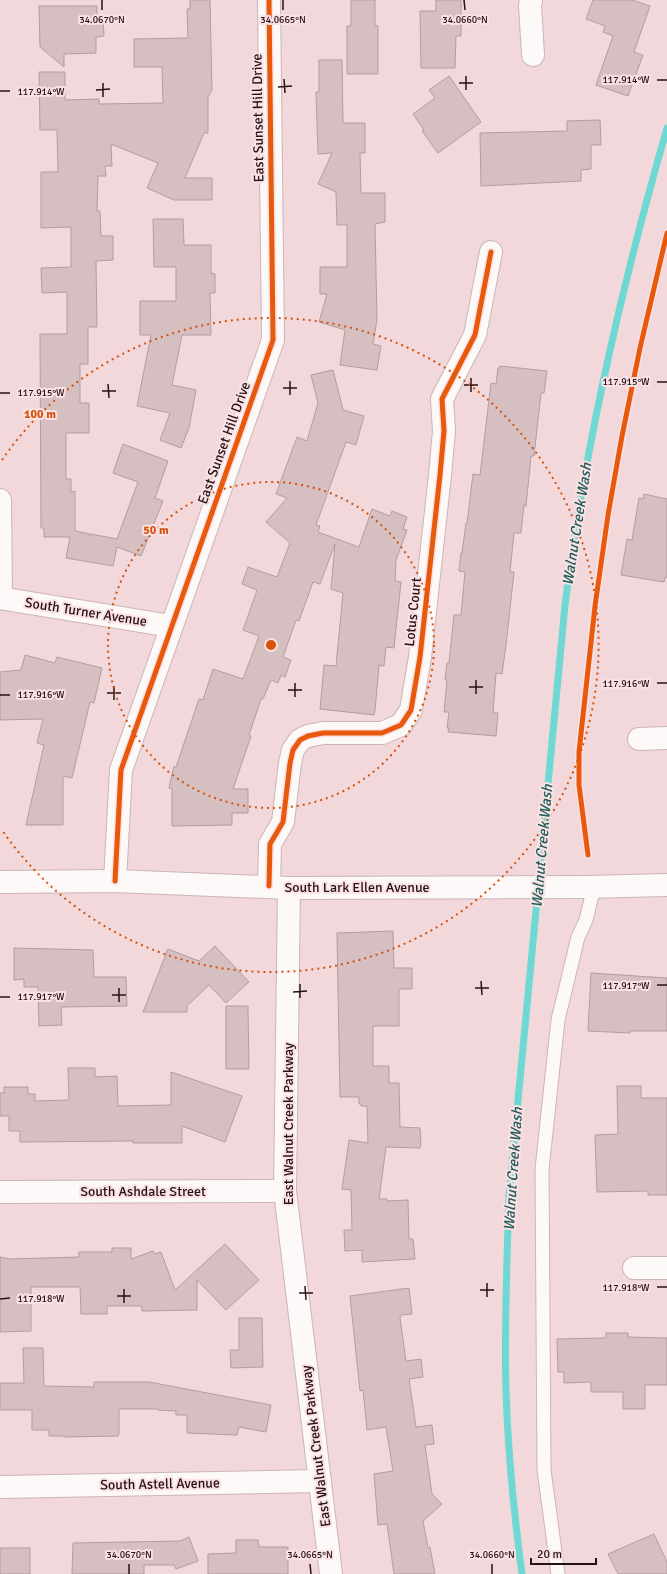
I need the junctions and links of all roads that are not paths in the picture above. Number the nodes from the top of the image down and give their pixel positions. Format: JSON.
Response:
{"nodes":[{"id":1,"x":269,"y":0,"type":"edge"},
{"id":2,"x":531,"y":0,"type":"edge"},
{"id":3,"x":533,"y":56,"type":"dead end"},
{"id":4,"x":491,"y":252,"type":"dead end"},
{"id":5,"x":0,"y":500,"type":"edge"},
{"id":6,"x":1,"y":598,"type":"edge"},
{"id":7,"x":171,"y":626,"type":"junction"},
{"id":8,"x":667,"y":738,"type":"edge"},
{"id":9,"x":639,"y":739,"type":"dead end"},
{"id":10,"x":115,"y":881,"type":"junction"},
{"id":11,"x":0,"y":882,"type":"edge"},
{"id":12,"x":667,"y":885,"type":"edge"},
{"id":13,"x":279,"y":887,"type":"junction"},
{"id":14,"x":594,"y":887,"type":"junction"},
{"id":15,"x":285,"y":1191,"type":"junction"},
{"id":16,"x":0,"y":1192,"type":"edge"},
{"id":17,"x":634,"y":1268,"type":"dead end"},
{"id":18,"x":667,"y":1268,"type":"edge"},
{"id":19,"x":320,"y":1481,"type":"junction"},
{"id":20,"x":0,"y":1487,"type":"edge"},
{"id":21,"x":332,"y":1574,"type":"edge"},
{"id":22,"x":558,"y":1574,"type":"edge"}],
"edges":[{"from":1,"to":7,"type":"street","name":"East Sunset Hill Drive"},
{"from":2,"to":3,"type":"street"},
{"from":4,"to":13,"type":"street","name":"Lotus Court"},
{"from":5,"to":6,"type":"street"},
{"from":6,"to":7,"type":"street","name":"South Turner Avenue"},
{"from":7,"to":10,"type":"street","name":"East Sunset Hill Drive"},
{"from":8,"to":9,"type":"street"},
{"from":10,"to":11,"type":"street","name":"South Lark Ellen Avenue"},
{"from":10,"to":13,"type":"street","name":"South Lark Ellen Avenue"},
{"from":12,"to":14,"type":"street","name":"South Lark Ellen Avenue"},
{"from":13,"to":14,"type":"street","name":"South Lark Ellen Avenue"},
{"from":13,"to":15,"type":"street","name":"East Walnut Creek Parkway"},
{"from":14,"to":22,"type":"lane"},
{"from":15,"to":16,"type":"street","name":"South Ashdale Street"},
{"from":15,"to":19,"type":"street","name":"East Walnut Creek Parkway"},
{"from":17,"to":18,"type":"street"},
{"from":19,"to":20,"type":"street","name":"South Astell Avenue"},
{"from":19,"to":21,"type":"street","name":"East Walnut Creek Parkway"}]}
